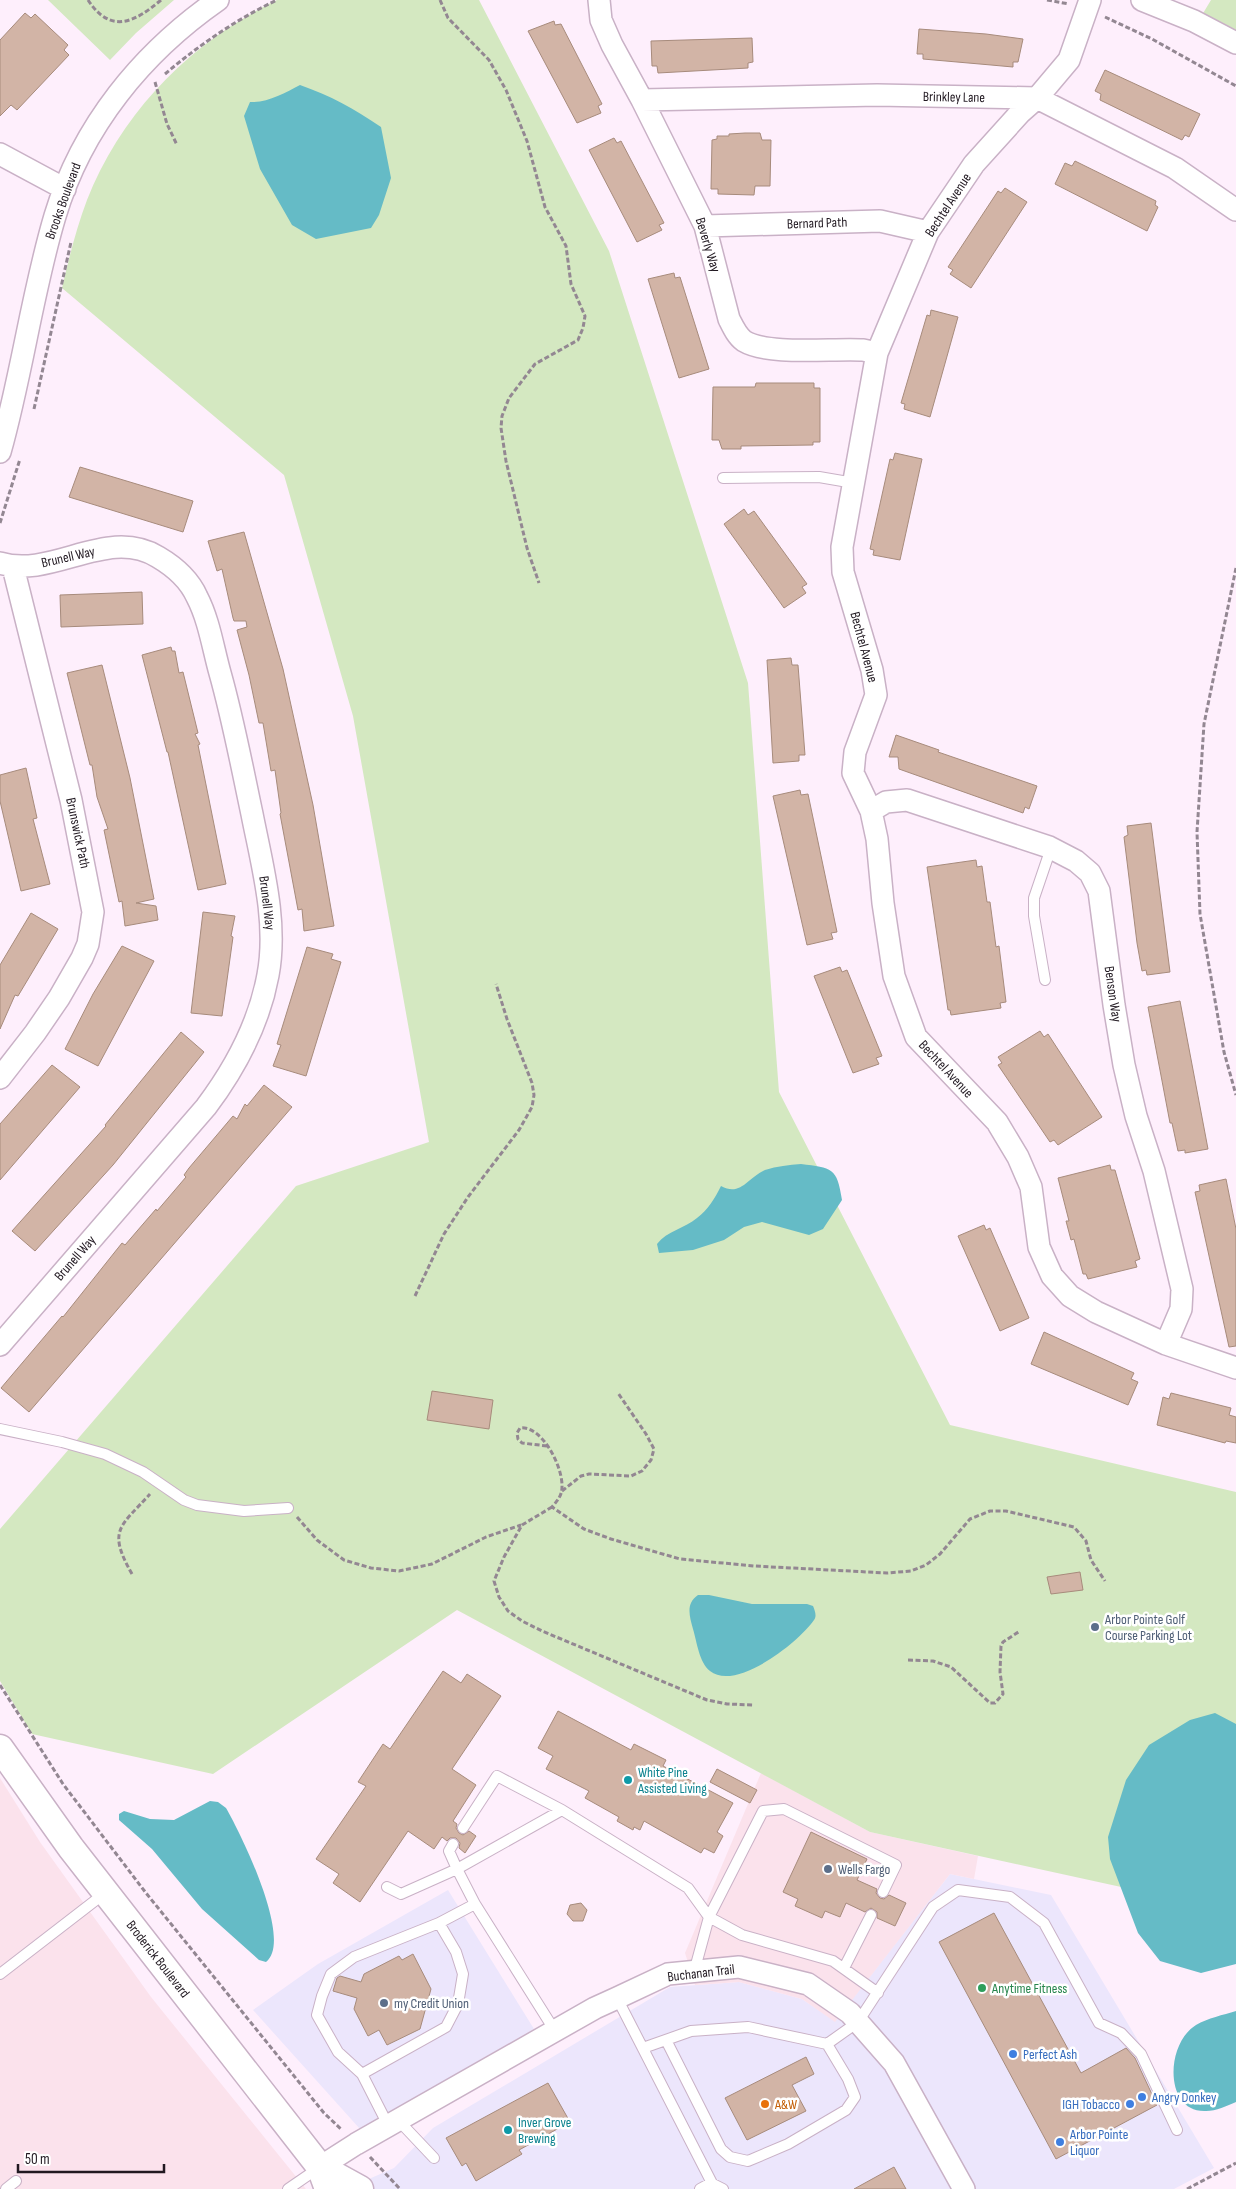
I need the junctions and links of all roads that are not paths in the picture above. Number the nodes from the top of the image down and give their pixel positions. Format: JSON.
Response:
{"nodes":[{"id":1,"x":218,"y":0,"type":"edge"},
{"id":2,"x":599,"y":0,"type":"edge"},
{"id":3,"x":1142,"y":0,"type":"edge"},
{"id":4,"x":1089,"y":4,"type":"edge"},
{"id":5,"x":1236,"y":43,"type":"edge"},
{"id":6,"x":1037,"y":98,"type":"junction"},
{"id":7,"x":642,"y":100,"type":"junction"},
{"id":8,"x":0,"y":154,"type":"edge"},
{"id":9,"x":65,"y":189,"type":"junction"},
{"id":10,"x":1236,"y":210,"type":"edge"},
{"id":11,"x":705,"y":226,"type":"junction"},
{"id":12,"x":928,"y":232,"type":"junction"},
{"id":13,"x":877,"y":353,"type":"junction"},
{"id":14,"x":2,"y":439,"type":"edge"},
{"id":15,"x":723,"y":478,"type":"dead end"},
{"id":16,"x":854,"y":482,"type":"junction"},
{"id":17,"x":7,"y":565,"type":"edge"},
{"id":18,"x":871,"y":811,"type":"junction"},
{"id":19,"x":1051,"y":848,"type":"junction"},
{"id":20,"x":1045,"y":980,"type":"dead end"},
{"id":21,"x":0,"y":1078,"type":"edge"},
{"id":22,"x":1166,"y":1344,"type":"junction"},
{"id":23,"x":0,"y":1345,"type":"edge"},
{"id":24,"x":1236,"y":1368,"type":"edge"},
{"id":25,"x":0,"y":1429,"type":"edge"},
{"id":26,"x":288,"y":1508,"type":"road end"},
{"id":27,"x":0,"y":1748,"type":"edge"},
{"id":28,"x":562,"y":1810,"type":"junction"},
{"id":29,"x":463,"y":1828,"type":"dead end"},
{"id":30,"x":453,"y":1844,"type":"dead end"},
{"id":31,"x":457,"y":1868,"type":"junction"},
{"id":32,"x":386,"y":1887,"type":"dead end"},
{"id":33,"x":106,"y":1892,"type":"junction"},
{"id":34,"x":883,"y":1892,"type":"dead end"},
{"id":35,"x":475,"y":1904,"type":"junction"},
{"id":36,"x":871,"y":1915,"type":"dead end"},
{"id":37,"x":708,"y":1917,"type":"junction"},
{"id":38,"x":439,"y":1923,"type":"junction"},
{"id":39,"x":844,"y":1968,"type":"junction"},
{"id":40,"x":694,"y":1972,"type":"junction"},
{"id":41,"x":0,"y":1974,"type":"edge"},
{"id":42,"x":878,"y":1993,"type":"junction"},
{"id":43,"x":617,"y":1998,"type":"junction"},
{"id":44,"x":858,"y":2022,"type":"junction"},
{"id":45,"x":554,"y":2031,"type":"junction"},
{"id":46,"x":666,"y":2040,"type":"junction"},
{"id":47,"x":827,"y":2044,"type":"junction"},
{"id":48,"x":644,"y":2048,"type":"junction"},
{"id":49,"x":362,"y":2074,"type":"junction"},
{"id":50,"x":394,"y":2124,"type":"junction"},
{"id":51,"x":1177,"y":2130,"type":"dead end"},
{"id":52,"x":434,"y":2158,"type":"dead end"},
{"id":53,"x":324,"y":2178,"type":"edge"},
{"id":54,"x":16,"y":2181,"type":"dead end"},
{"id":55,"x":713,"y":2186,"type":"edge"},
{"id":56,"x":6,"y":2189,"type":"edge"},
{"id":57,"x":288,"y":2189,"type":"edge"},
{"id":58,"x":360,"y":2189,"type":"edge"},
{"id":59,"x":700,"y":2189,"type":"edge"},
{"id":60,"x":723,"y":2189,"type":"edge"},
{"id":61,"x":964,"y":2189,"type":"edge"}],
"edges":[{"from":1,"to":9,"type":"street","name":"Brooks Boulevard"},
{"from":2,"to":7,"type":"street","name":"Beverly Way"},
{"from":3,"to":5,"type":"street"},
{"from":4,"to":6,"type":"street","name":"Bechtel Avenue"},
{"from":6,"to":7,"type":"street","name":"Brinkley Lane"},
{"from":6,"to":10,"type":"street","name":"Brinkley Lane"},
{"from":6,"to":12,"type":"street","name":"Bechtel Avenue"},
{"from":7,"to":11,"type":"street","name":"Beverly Way"},
{"from":8,"to":9,"type":"street"},
{"from":9,"to":14,"type":"street","name":"Brooks Boulevard"},
{"from":11,"to":12,"type":"street","name":"Bernard Path"},
{"from":11,"to":13,"type":"street","name":"Beverly Way"},
{"from":12,"to":13,"type":"street","name":"Bechtel Avenue"},
{"from":13,"to":16,"type":"street","name":"Bechtel Avenue"},
{"from":15,"to":16,"type":"lane"},
{"from":16,"to":18,"type":"street","name":"Bechtel Avenue"},
{"from":17,"to":21,"type":"street","name":"Brunswick Path"},
{"from":17,"to":23,"type":"street","name":"Brunell Way"},
{"from":18,"to":19,"type":"street","name":"Benson Way"},
{"from":18,"to":22,"type":"street","name":"Bechtel Avenue"},
{"from":19,"to":20,"type":"lane"},
{"from":19,"to":22,"type":"street","name":"Benson Way"},
{"from":22,"to":24,"type":"street","name":"Bechtel Avenue"},
{"from":25,"to":26,"type":"lane"},
{"from":27,"to":33,"type":"street","name":"Broderick Boulevard"},
{"from":28,"to":29,"type":"lane"},
{"from":28,"to":31,"type":"lane"},
{"from":28,"to":37,"type":"lane"},
{"from":30,"to":31,"type":"lane"},
{"from":31,"to":32,"type":"lane"},
{"from":31,"to":35,"type":"lane"},
{"from":33,"to":41,"type":"lane"},
{"from":33,"to":53,"type":"street","name":"Broderick Boulevard"},
{"from":34,"to":37,"type":"lane"},
{"from":35,"to":38,"type":"lane"},
{"from":35,"to":45,"type":"lane"},
{"from":36,"to":39,"type":"lane"},
{"from":37,"to":39,"type":"lane"},
{"from":37,"to":40,"type":"lane"},
{"from":38,"to":49,"type":"lane"},
{"from":38,"to":49,"type":"lane"},
{"from":39,"to":42,"type":"lane"},
{"from":40,"to":43,"type":"street","name":"Buchanan Trail"},
{"from":40,"to":44,"type":"street","name":"Buchanan Trail"},
{"from":42,"to":44,"type":"lane"},
{"from":42,"to":51,"type":"lane"},
{"from":43,"to":45,"type":"street","name":"Buchanan Trail"},
{"from":43,"to":48,"type":"lane"},
{"from":44,"to":47,"type":"lane"},
{"from":44,"to":61,"type":"street","name":"Buchanan Trail"},
{"from":45,"to":50,"type":"street","name":"Buchanan Trail"},
{"from":46,"to":47,"type":"lane"},
{"from":46,"to":47,"type":"lane"},
{"from":46,"to":48,"type":"lane"},
{"from":48,"to":55,"type":"lane"},
{"from":49,"to":50,"type":"lane"},
{"from":50,"to":52,"type":"lane"},
{"from":50,"to":53,"type":"street","name":"Buchanan Trail"},
{"from":53,"to":57,"type":"lane"},
{"from":53,"to":58,"type":"street","name":"Broderick Boulevard"},
{"from":54,"to":56,"type":"lane"},
{"from":55,"to":59,"type":"lane"},
{"from":55,"to":60,"type":"lane"}]}
